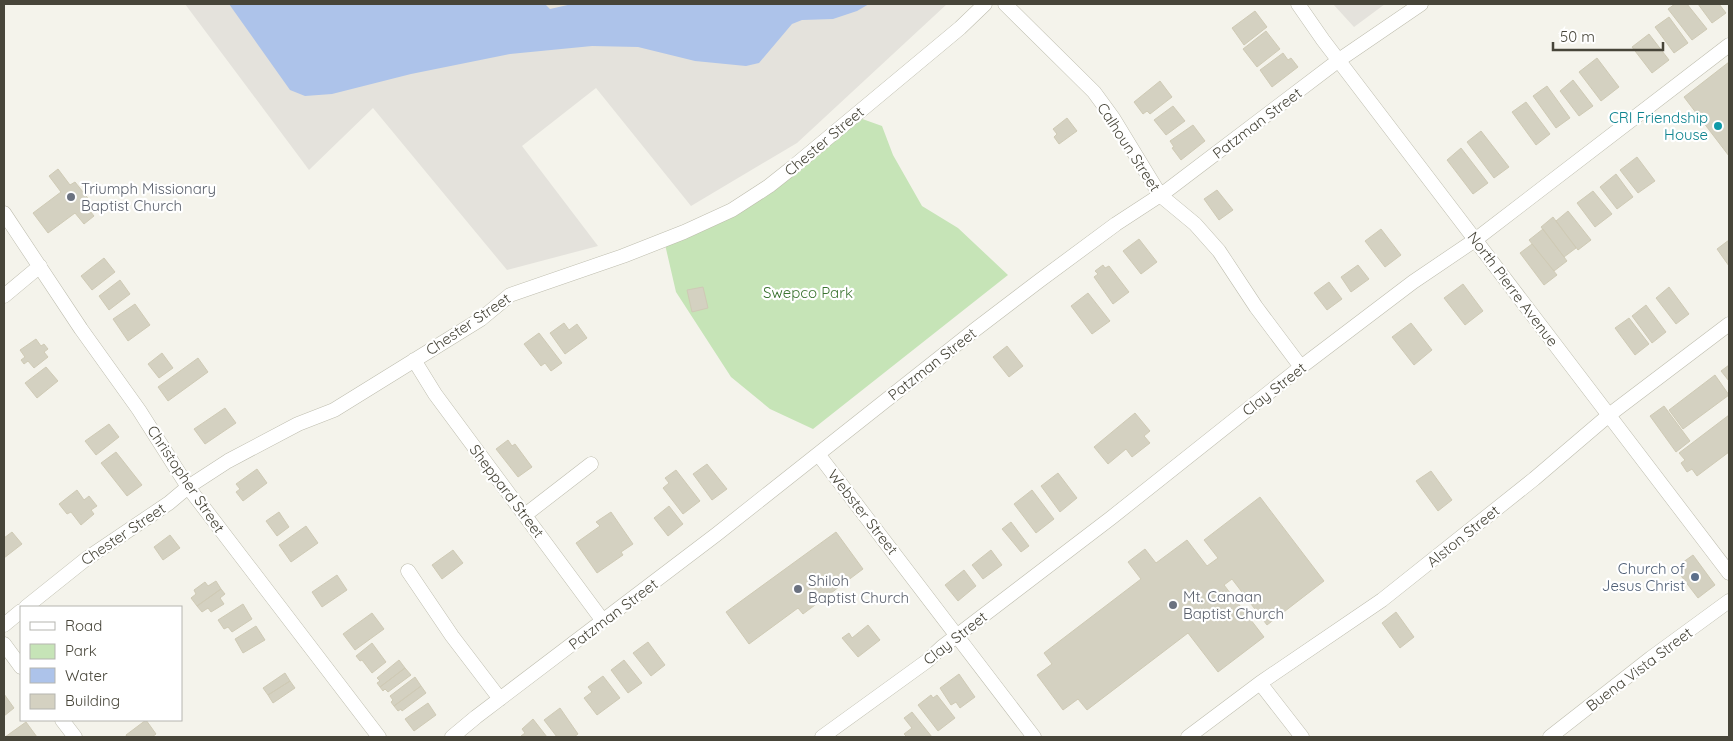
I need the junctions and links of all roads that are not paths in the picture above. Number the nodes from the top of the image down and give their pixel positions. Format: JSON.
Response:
{"nodes":[{"id":1,"x":985,"y":4,"type":"edge"},
{"id":2,"x":1004,"y":4,"type":"edge"},
{"id":3,"x":1298,"y":4,"type":"edge"},
{"id":4,"x":1421,"y":4,"type":"edge"},
{"id":5,"x":1729,"y":45,"type":"edge"},
{"id":6,"x":1339,"y":60,"type":"junction"},
{"id":7,"x":1160,"y":195,"type":"junction"},
{"id":8,"x":4,"y":213,"type":"edge"},
{"id":9,"x":1476,"y":240,"type":"junction"},
{"id":10,"x":40,"y":266,"type":"junction"},
{"id":11,"x":4,"y":296,"type":"edge"},
{"id":12,"x":1729,"y":324,"type":"edge"},
{"id":13,"x":414,"y":360,"type":"junction"},
{"id":14,"x":1301,"y":367,"type":"junction"},
{"id":15,"x":1609,"y":415,"type":"junction"},
{"id":16,"x":818,"y":454,"type":"junction"},
{"id":17,"x":592,"y":464,"type":"dead end"},
{"id":18,"x":188,"y":487,"type":"junction"},
{"id":19,"x":524,"y":515,"type":"junction"},
{"id":20,"x":408,"y":572,"type":"dead end"},
{"id":21,"x":1729,"y":573,"type":"edge"},
{"id":22,"x":1729,"y":601,"type":"edge"},
{"id":23,"x":27,"y":606,"type":"edge"},
{"id":24,"x":20,"y":612,"type":"edge"},
{"id":25,"x":603,"y":621,"type":"junction"},
{"id":26,"x":4,"y":625,"type":"edge"},
{"id":27,"x":957,"y":636,"type":"junction"},
{"id":28,"x":4,"y":644,"type":"edge"},
{"id":29,"x":20,"y":666,"type":"edge"},
{"id":30,"x":1260,"y":683,"type":"junction"},
{"id":31,"x":500,"y":699,"type":"junction"},
{"id":32,"x":63,"y":721,"type":"edge"},
{"id":33,"x":76,"y":737,"type":"edge"},
{"id":34,"x":379,"y":737,"type":"edge"},
{"id":35,"x":452,"y":737,"type":"edge"},
{"id":36,"x":822,"y":737,"type":"edge"},
{"id":37,"x":1034,"y":737,"type":"edge"},
{"id":38,"x":1188,"y":737,"type":"edge"},
{"id":39,"x":1302,"y":737,"type":"edge"},
{"id":40,"x":1550,"y":737,"type":"edge"}],
"edges":[{"from":1,"to":13,"type":"street","name":"Chester Street"},
{"from":2,"to":7,"type":"street","name":"Calhoun Street"},
{"from":3,"to":6,"type":"street","name":"North Pierre Avenue"},
{"from":4,"to":6,"type":"street","name":"Patzman Street"},
{"from":5,"to":9,"type":"street","name":"Clay Street"},
{"from":6,"to":7,"type":"street","name":"Patzman Street"},
{"from":6,"to":9,"type":"street","name":"North Pierre Avenue"},
{"from":7,"to":14,"type":"street","name":"Calhoun Street"},
{"from":7,"to":16,"type":"street","name":"Patzman Street"},
{"from":8,"to":10,"type":"street","name":"Christopher Street"},
{"from":9,"to":14,"type":"street","name":"Clay Street"},
{"from":9,"to":15,"type":"street","name":"North Pierre Avenue"},
{"from":10,"to":11,"type":"street"},
{"from":10,"to":18,"type":"street","name":"Christopher Street"},
{"from":12,"to":15,"type":"street","name":"Alston Street"},
{"from":13,"to":18,"type":"street","name":"Chester Street"},
{"from":13,"to":19,"type":"street","name":"Sheppard Street"},
{"from":14,"to":27,"type":"street","name":"Clay Street"},
{"from":15,"to":21,"type":"street","name":"North Pierre Avenue"},
{"from":15,"to":30,"type":"street","name":"Alston Street"},
{"from":16,"to":25,"type":"street","name":"Patzman Street"},
{"from":16,"to":27,"type":"street","name":"Webster Street"},
{"from":17,"to":19,"type":"street"},
{"from":18,"to":23,"type":"street","name":"Chester Street"},
{"from":18,"to":34,"type":"street","name":"Christopher Street"},
{"from":19,"to":25,"type":"street","name":"Sheppard Street"},
{"from":20,"to":31,"type":"street"},
{"from":22,"to":40,"type":"street","name":"Buena Vista Street"},
{"from":24,"to":26,"type":"street"},
{"from":25,"to":31,"type":"street","name":"Patzman Street"},
{"from":27,"to":36,"type":"street","name":"Clay Street"},
{"from":27,"to":37,"type":"street","name":"Webster Street"},
{"from":28,"to":29,"type":"street"},
{"from":30,"to":38,"type":"street","name":"Alston Street"},
{"from":30,"to":39,"type":"street"},
{"from":31,"to":35,"type":"street","name":"Patzman Street"},
{"from":32,"to":33,"type":"street"}]}
